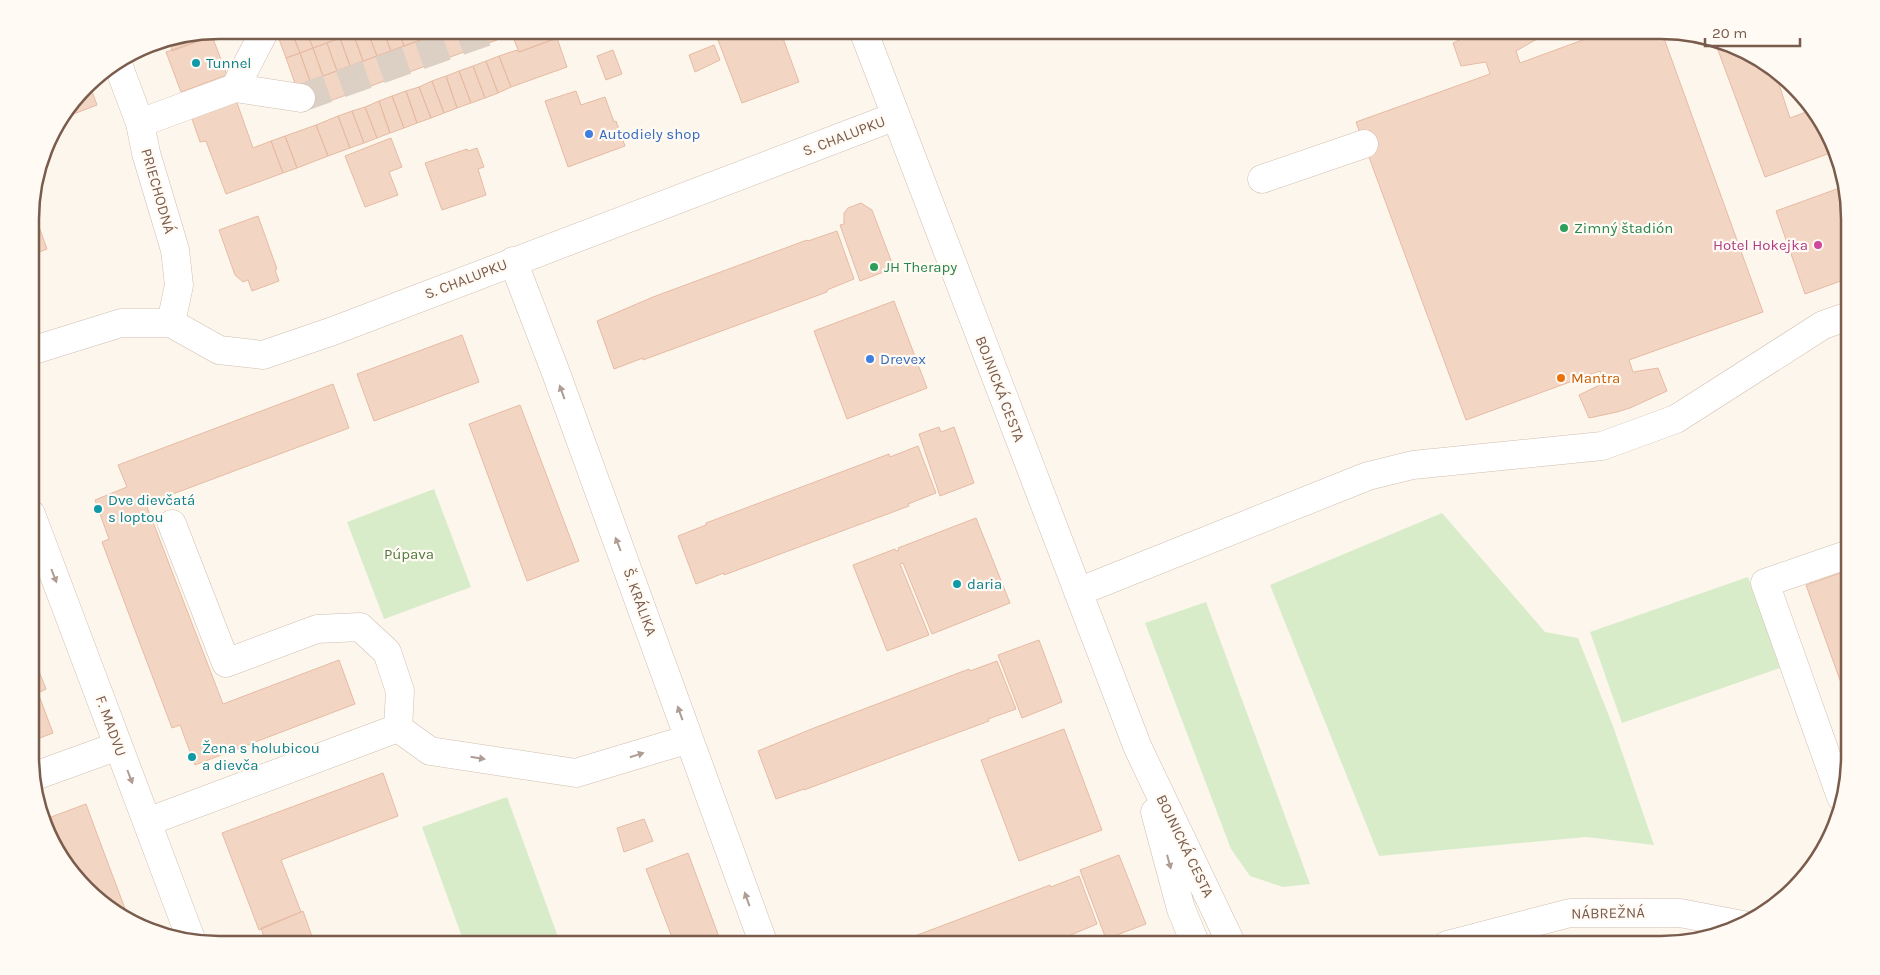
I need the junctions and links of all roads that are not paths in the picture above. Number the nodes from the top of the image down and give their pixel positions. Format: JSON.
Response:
{"nodes":[{"id":1,"x":260,"y":39,"type":"edge"},
{"id":2,"x":866,"y":39,"type":"edge"},
{"id":3,"x":120,"y":69,"type":"edge"},
{"id":4,"x":235,"y":88,"type":"junction"},
{"id":5,"x":301,"y":98,"type":"tunnel mouth"},
{"id":6,"x":896,"y":116,"type":"junction"},
{"id":7,"x":140,"y":123,"type":"junction"},
{"id":8,"x":1364,"y":144,"type":"dead end"},
{"id":9,"x":1262,"y":179,"type":"dead end"},
{"id":10,"x":513,"y":261,"type":"junction"},
{"id":11,"x":1841,"y":319,"type":"edge"},
{"id":12,"x":171,"y":323,"type":"junction"},
{"id":13,"x":39,"y":349,"type":"edge"},
{"id":14,"x":172,"y":524,"type":"dead end"},
{"id":15,"x":39,"y":535,"type":"edge"},
{"id":16,"x":1841,"y":557,"type":"edge"},
{"id":17,"x":1078,"y":592,"type":"junction"},
{"id":18,"x":398,"y":728,"type":"junction"},
{"id":19,"x":689,"y":739,"type":"junction"},
{"id":20,"x":118,"y":746,"type":"junction"},
{"id":21,"x":1138,"y":748,"type":"junction"},
{"id":22,"x":40,"y":774,"type":"edge"},
{"id":23,"x":1838,"y":792,"type":"edge"},
{"id":24,"x":147,"y":822,"type":"junction"},
{"id":25,"x":1220,"y":918,"type":"junction"},
{"id":26,"x":1731,"y":923,"type":"edge"},
{"id":27,"x":189,"y":934,"type":"edge"},
{"id":28,"x":761,"y":936,"type":"edge"},
{"id":29,"x":1192,"y":936,"type":"edge"},
{"id":30,"x":1228,"y":936,"type":"edge"},
{"id":31,"x":1241,"y":936,"type":"edge"},
{"id":32,"x":1481,"y":936,"type":"edge"}],
"edges":[{"from":1,"to":4,"type":"street"},
{"from":2,"to":6,"type":"street","name":"BOJNICKÁ CESTA"},
{"from":3,"to":7,"type":"street","name":"PRIECHODNÁ"},
{"from":4,"to":5,"type":"street"},
{"from":4,"to":7,"type":"street"},
{"from":6,"to":10,"type":"street","name":"S. CHALUPKU"},
{"from":6,"to":17,"type":"street","name":"BOJNICKÁ CESTA"},
{"from":7,"to":12,"type":"street","name":"PRIECHODNÁ"},
{"from":8,"to":9,"type":"street"},
{"from":10,"to":12,"type":"street","name":"S. CHALUPKU"},
{"from":19,"to":10,"type":"street","name":"Š. KRÁLIKA","one_way":true},
{"from":11,"to":17,"type":"street"},
{"from":12,"to":13,"type":"street","name":"S. CHALUPKU"},
{"from":14,"to":18,"type":"street"},
{"from":15,"to":20,"type":"street","name":"F. MADVU","one_way":true},
{"from":16,"to":23,"type":"street"},
{"from":17,"to":21,"type":"street","name":"BOJNICKÁ CESTA"},
{"from":18,"to":19,"type":"street","one_way":true},
{"from":18,"to":24,"type":"street"},
{"from":28,"to":19,"type":"street","name":"Š. KRÁLIKA","one_way":true},
{"from":20,"to":22,"type":"street"},
{"from":20,"to":24,"type":"street","name":"F. MADVU","one_way":true},
{"from":21,"to":25,"type":"street","name":"BOJNICKÁ CESTA"},
{"from":21,"to":29,"type":"street","name":"BOJNICKÁ CESTA","one_way":true},
{"from":24,"to":27,"type":"street","name":"F. MADVU"},
{"from":25,"to":30,"type":"street","name":"BOJNICKÁ CESTA"},
{"from":25,"to":31,"type":"street"},
{"from":26,"to":32,"type":"street","name":"NÁBREŽNÁ"}]}
